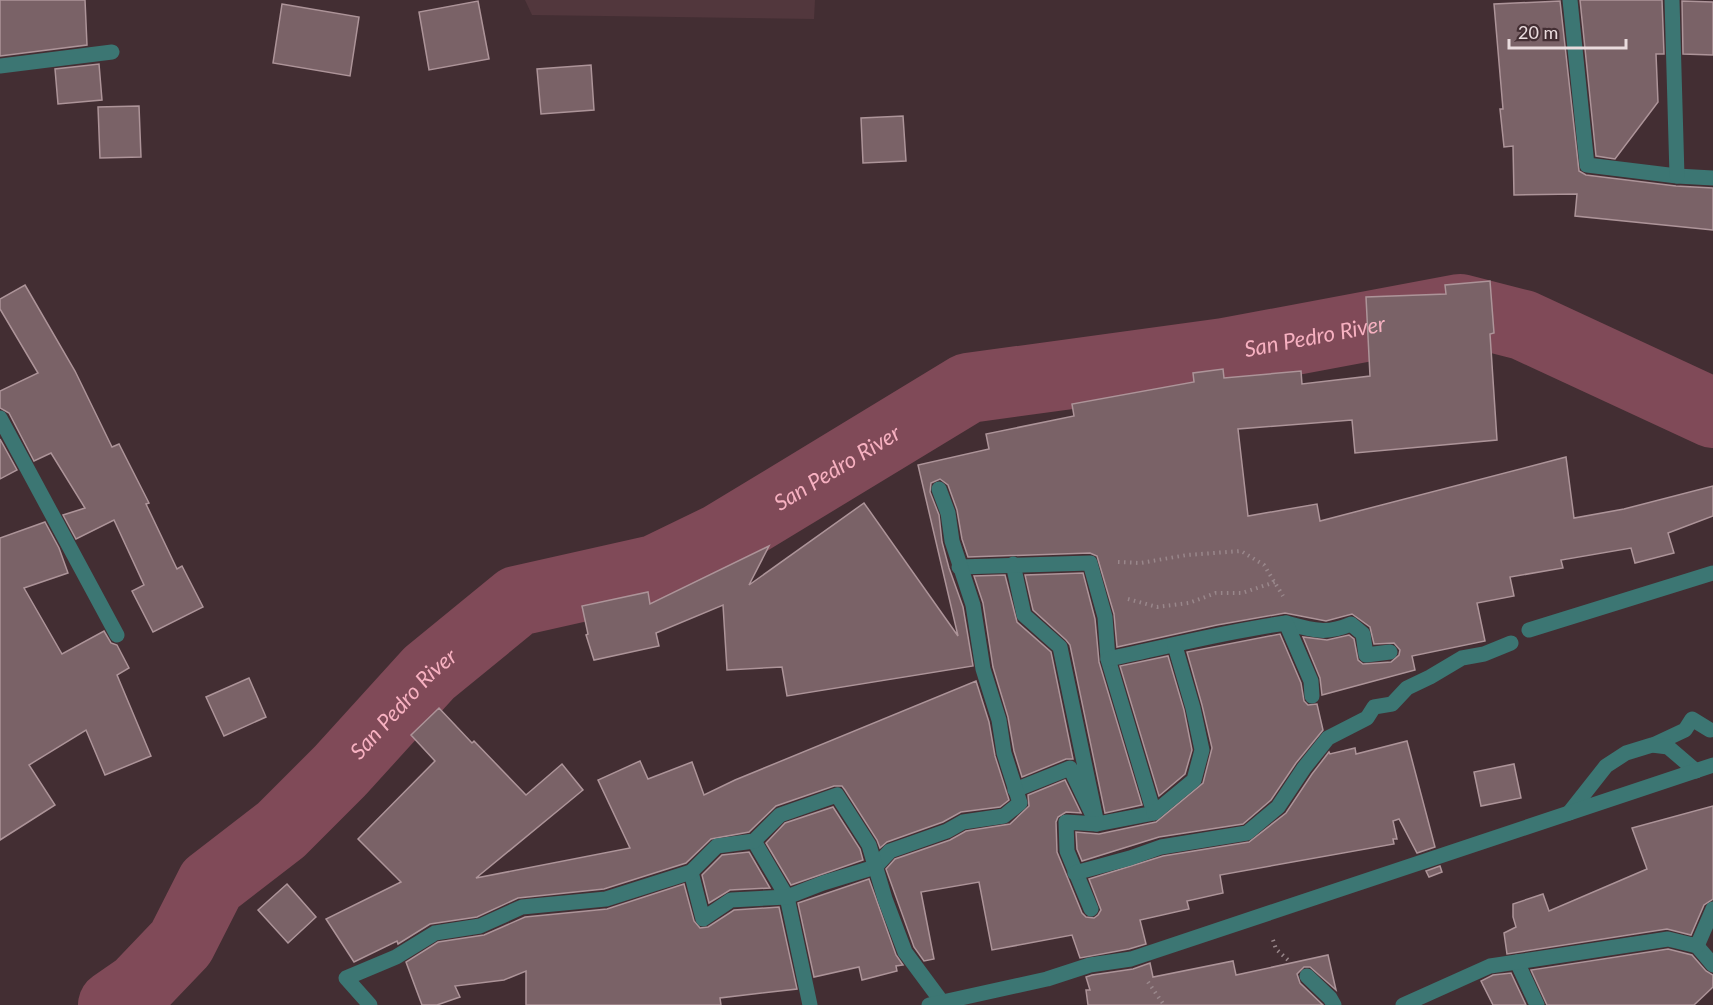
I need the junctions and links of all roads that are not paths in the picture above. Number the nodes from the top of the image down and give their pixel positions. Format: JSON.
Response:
{"nodes":[{"id":1,"x":1570,"y":0,"type":"edge"},
{"id":2,"x":1672,"y":0,"type":"edge"},
{"id":3,"x":112,"y":52,"type":"dead end"},
{"id":4,"x":0,"y":66,"type":"edge"},
{"id":5,"x":1677,"y":176,"type":"junction"},
{"id":6,"x":1713,"y":178,"type":"edge"},
{"id":7,"x":0,"y":418,"type":"edge"},
{"id":8,"x":939,"y":489,"type":"dead end"},
{"id":9,"x":1013,"y":564,"type":"junction"},
{"id":10,"x":959,"y":567,"type":"junction"},
{"id":11,"x":1713,"y":573,"type":"edge"},
{"id":12,"x":1286,"y":623,"type":"junction"},
{"id":13,"x":1529,"y":630,"type":"dead end"},
{"id":14,"x":117,"y":635,"type":"dead end"},
{"id":15,"x":1511,"y":643,"type":"dead end"},
{"id":16,"x":1175,"y":645,"type":"junction"},
{"id":17,"x":1389,"y":652,"type":"dead end"},
{"id":18,"x":1108,"y":659,"type":"junction"},
{"id":19,"x":1312,"y":696,"type":"dead end"},
{"id":20,"x":1710,"y":730,"type":"dead end"},
{"id":21,"x":1652,"y":745,"type":"junction"},
{"id":22,"x":1713,"y":765,"type":"edge"},
{"id":23,"x":1696,"y":771,"type":"junction"},
{"id":24,"x":1015,"y":790,"type":"junction"},
{"id":25,"x":1154,"y":813,"type":"junction"},
{"id":26,"x":1569,"y":813,"type":"junction"},
{"id":27,"x":1097,"y":824,"type":"junction"},
{"id":28,"x":754,"y":841,"type":"junction"},
{"id":29,"x":875,"y":867,"type":"junction"},
{"id":30,"x":692,"y":872,"type":"junction"},
{"id":31,"x":1075,"y":873,"type":"junction"},
{"id":32,"x":788,"y":897,"type":"junction"},
{"id":33,"x":1091,"y":909,"type":"dead end"},
{"id":34,"x":1713,"y":909,"type":"edge"},
{"id":35,"x":1697,"y":946,"type":"junction"},
{"id":36,"x":1517,"y":962,"type":"junction"},
{"id":37,"x":1713,"y":965,"type":"edge"},
{"id":38,"x":1307,"y":976,"type":"road end"},
{"id":39,"x":935,"y":1003,"type":"edge"},
{"id":40,"x":370,"y":1005,"type":"edge"},
{"id":41,"x":810,"y":1005,"type":"edge"},
{"id":42,"x":1334,"y":1005,"type":"edge"},
{"id":43,"x":1403,"y":1005,"type":"edge"},
{"id":44,"x":1536,"y":1005,"type":"edge"}],
"edges":[{"from":1,"to":5,"type":"street"},
{"from":2,"to":5,"type":"street"},
{"from":3,"to":4,"type":"street"},
{"from":5,"to":6,"type":"street"},
{"from":7,"to":14,"type":"street"},
{"from":8,"to":10,"type":"street"},
{"from":9,"to":10,"type":"street"},
{"from":9,"to":18,"type":"street"},
{"from":9,"to":27,"type":"street"},
{"from":10,"to":24,"type":"street"},
{"from":11,"to":13,"type":"street"},
{"from":12,"to":16,"type":"street"},
{"from":12,"to":17,"type":"street"},
{"from":12,"to":19,"type":"street"},
{"from":15,"to":31,"type":"street"},
{"from":16,"to":18,"type":"street"},
{"from":16,"to":25,"type":"street"},
{"from":18,"to":25,"type":"street"},
{"from":20,"to":21,"type":"street"},
{"from":21,"to":23,"type":"street"},
{"from":21,"to":26,"type":"street"},
{"from":22,"to":23,"type":"street"},
{"from":23,"to":26,"type":"street"},
{"from":24,"to":27,"type":"street"},
{"from":24,"to":29,"type":"street"},
{"from":25,"to":27,"type":"street"},
{"from":26,"to":39,"type":"street"},
{"from":27,"to":31,"type":"street"},
{"from":28,"to":29,"type":"street"},
{"from":28,"to":30,"type":"street"},
{"from":28,"to":32,"type":"street"},
{"from":29,"to":32,"type":"street"},
{"from":29,"to":39,"type":"street"},
{"from":30,"to":32,"type":"street"},
{"from":30,"to":40,"type":"street"},
{"from":31,"to":33,"type":"street"},
{"from":32,"to":41,"type":"street"},
{"from":34,"to":35,"type":"street"},
{"from":35,"to":36,"type":"street"},
{"from":35,"to":37,"type":"street"},
{"from":36,"to":43,"type":"street"},
{"from":36,"to":44,"type":"street"},
{"from":38,"to":42,"type":"street"}]}
